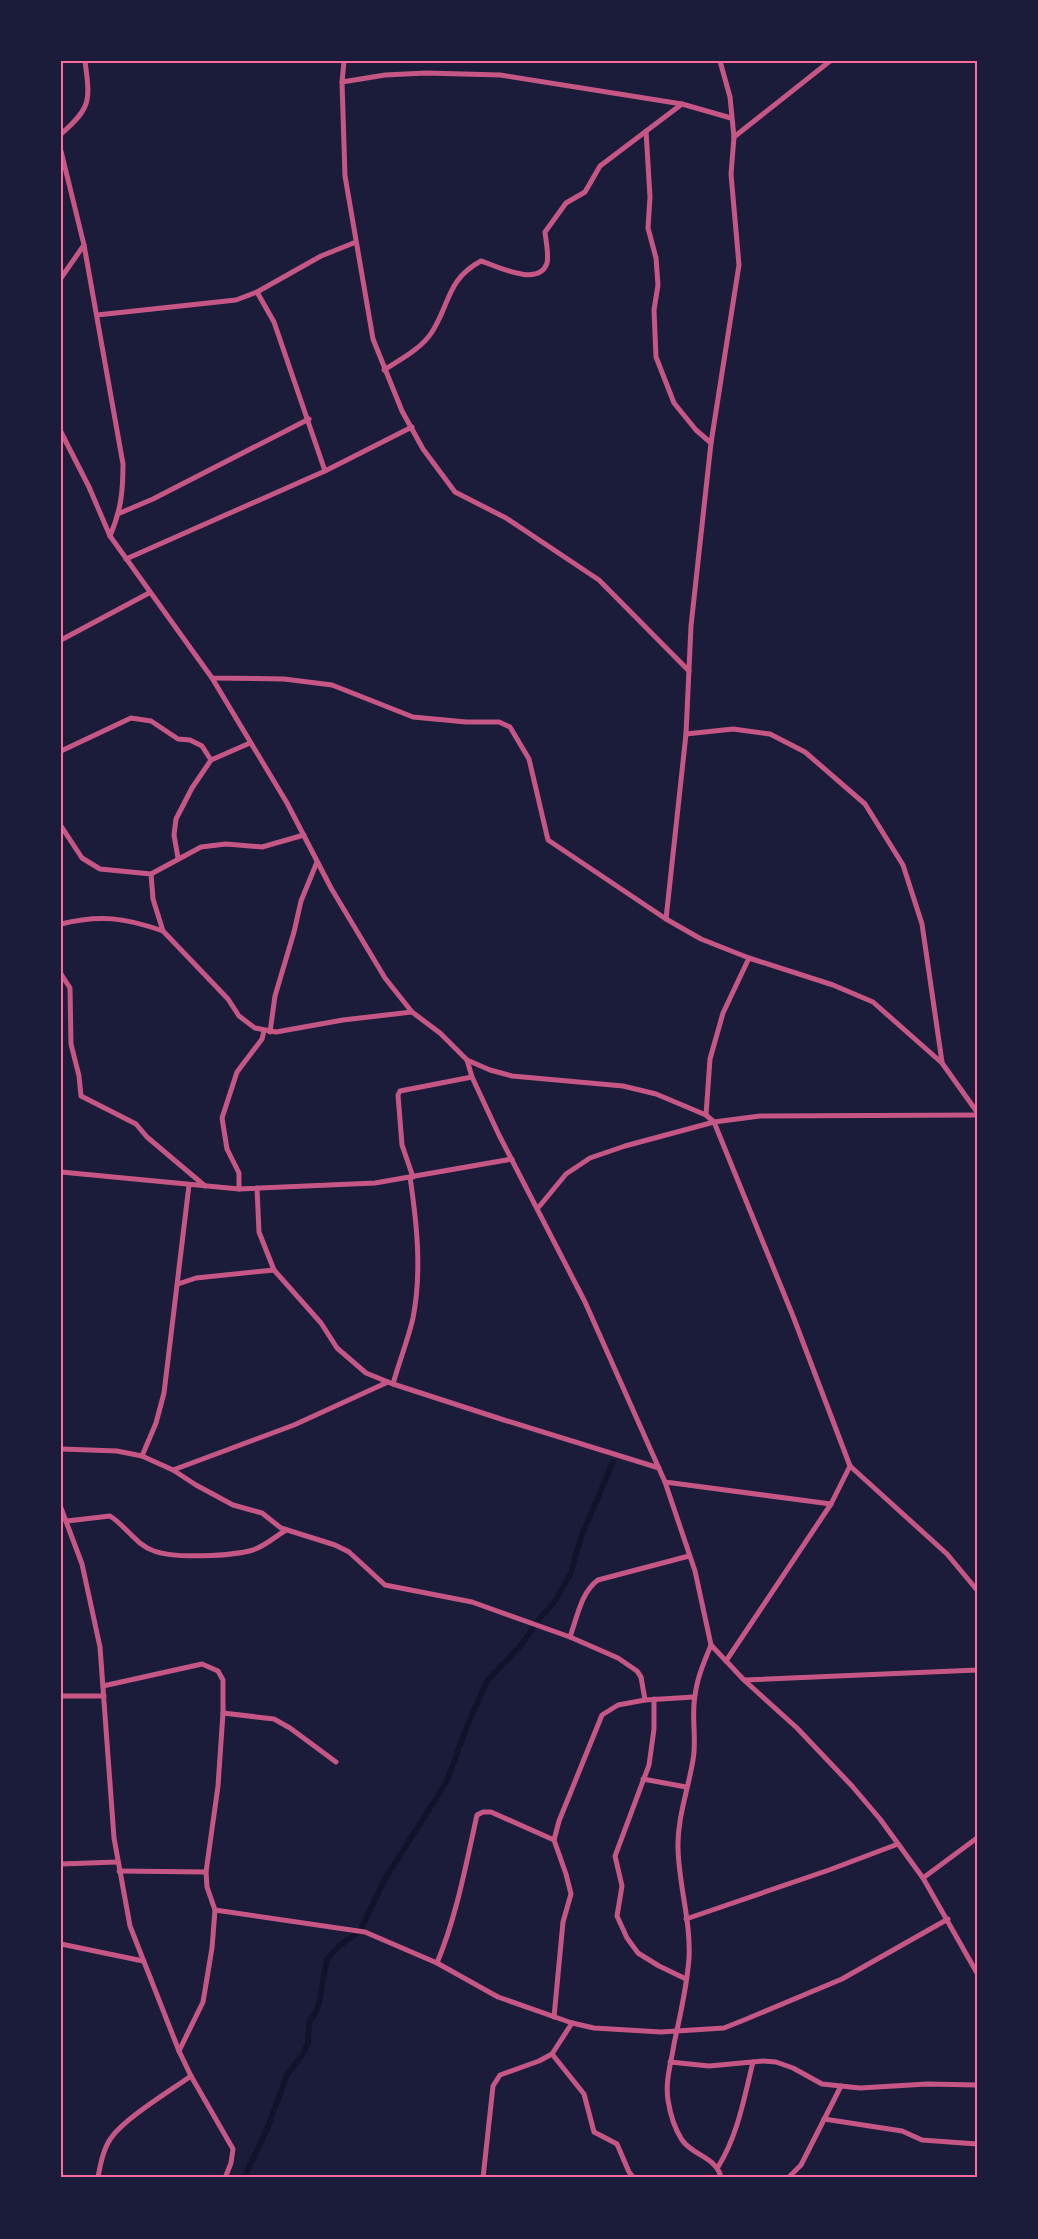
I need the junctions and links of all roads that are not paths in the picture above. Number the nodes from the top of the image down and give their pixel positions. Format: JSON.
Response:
{"nodes":[{"id":1,"x":85,"y":61,"type":"edge"},
{"id":2,"x":344,"y":61,"type":"edge"},
{"id":3,"x":720,"y":61,"type":"edge"},
{"id":4,"x":830,"y":61,"type":"edge"},
{"id":5,"x":342,"y":82,"type":"junction"},
{"id":6,"x":682,"y":104,"type":"junction"},
{"id":7,"x":731,"y":118,"type":"junction"},
{"id":8,"x":646,"y":131,"type":"junction"},
{"id":9,"x":61,"y":134,"type":"edge"},
{"id":10,"x":734,"y":137,"type":"junction"},
{"id":11,"x":61,"y":151,"type":"edge"},
{"id":12,"x":356,"y":242,"type":"junction"},
{"id":13,"x":84,"y":245,"type":"junction"},
{"id":14,"x":61,"y":278,"type":"edge"},
{"id":15,"x":257,"y":292,"type":"junction"},
{"id":16,"x":97,"y":316,"type":"junction"},
{"id":17,"x":384,"y":370,"type":"junction"},
{"id":18,"x":309,"y":419,"type":"junction"},
{"id":19,"x":412,"y":427,"type":"junction"},
{"id":20,"x":61,"y":432,"type":"edge"},
{"id":21,"x":711,"y":443,"type":"junction"},
{"id":22,"x":325,"y":471,"type":"junction"},
{"id":23,"x":120,"y":513,"type":"junction"},
{"id":24,"x":110,"y":536,"type":"junction"},
{"id":25,"x":126,"y":559,"type":"junction"},
{"id":26,"x":149,"y":593,"type":"junction"},
{"id":27,"x":61,"y":640,"type":"edge"},
{"id":28,"x":689,"y":671,"type":"junction"},
{"id":29,"x":212,"y":678,"type":"junction"},
{"id":30,"x":686,"y":734,"type":"junction"},
{"id":31,"x":250,"y":743,"type":"junction"},
{"id":32,"x":61,"y":751,"type":"edge"},
{"id":33,"x":211,"y":760,"type":"junction"},
{"id":34,"x":61,"y":826,"type":"edge"},
{"id":35,"x":304,"y":834,"type":"junction"},
{"id":36,"x":178,"y":858,"type":"junction"},
{"id":37,"x":317,"y":862,"type":"junction"},
{"id":38,"x":151,"y":874,"type":"junction"},
{"id":39,"x":666,"y":919,"type":"junction"},
{"id":40,"x":61,"y":924,"type":"edge"},
{"id":41,"x":163,"y":931,"type":"junction"},
{"id":42,"x":748,"y":958,"type":"junction"},
{"id":43,"x":61,"y":974,"type":"edge"},
{"id":44,"x":412,"y":1012,"type":"junction"},
{"id":45,"x":267,"y":1032,"type":"junction"},
{"id":46,"x":466,"y":1060,"type":"junction"},
{"id":47,"x":942,"y":1063,"type":"junction"},
{"id":48,"x":472,"y":1078,"type":"junction"},
{"id":49,"x":977,"y":1114,"type":"edge"},
{"id":50,"x":706,"y":1115,"type":"junction"},
{"id":51,"x":714,"y":1122,"type":"junction"},
{"id":52,"x":512,"y":1159,"type":"junction"},
{"id":53,"x":61,"y":1172,"type":"edge"},
{"id":54,"x":411,"y":1177,"type":"junction"},
{"id":55,"x":189,"y":1184,"type":"junction"},
{"id":56,"x":206,"y":1187,"type":"junction"},
{"id":57,"x":257,"y":1188,"type":"junction"},
{"id":58,"x":239,"y":1189,"type":"junction"},
{"id":59,"x":538,"y":1208,"type":"junction"},
{"id":60,"x":274,"y":1270,"type":"junction"},
{"id":61,"x":178,"y":1284,"type":"junction"},
{"id":62,"x":390,"y":1383,"type":"junction"},
{"id":63,"x":61,"y":1449,"type":"edge"},
{"id":64,"x":142,"y":1456,"type":"junction"},
{"id":65,"x":850,"y":1466,"type":"junction"},
{"id":66,"x":658,"y":1468,"type":"junction"},
{"id":67,"x":174,"y":1470,"type":"junction"},
{"id":68,"x":665,"y":1482,"type":"junction"},
{"id":69,"x":831,"y":1504,"type":"junction"},
{"id":70,"x":61,"y":1508,"type":"edge"},
{"id":71,"x":67,"y":1521,"type":"junction"},
{"id":72,"x":286,"y":1530,"type":"junction"},
{"id":73,"x":690,"y":1556,"type":"junction"},
{"id":74,"x":977,"y":1590,"type":"edge"},
{"id":75,"x":570,"y":1636,"type":"junction"},
{"id":76,"x":711,"y":1645,"type":"junction"},
{"id":77,"x":726,"y":1661,"type":"junction"},
{"id":78,"x":977,"y":1670,"type":"edge"},
{"id":79,"x":744,"y":1680,"type":"junction"},
{"id":80,"x":103,"y":1686,"type":"junction"},
{"id":81,"x":61,"y":1696,"type":"edge"},
{"id":82,"x":104,"y":1696,"type":"junction"},
{"id":83,"x":694,"y":1697,"type":"junction"},
{"id":84,"x":654,"y":1699,"type":"junction"},
{"id":85,"x":645,"y":1700,"type":"junction"},
{"id":86,"x":223,"y":1713,"type":"junction"},
{"id":87,"x":336,"y":1762,"type":"dead end"},
{"id":88,"x":643,"y":1778,"type":"junction"},
{"id":89,"x":686,"y":1787,"type":"junction"},
{"id":90,"x":977,"y":1838,"type":"edge"},
{"id":91,"x":554,"y":1840,"type":"junction"},
{"id":92,"x":898,"y":1844,"type":"junction"},
{"id":93,"x":117,"y":1862,"type":"junction"},
{"id":94,"x":61,"y":1864,"type":"edge"},
{"id":95,"x":119,"y":1870,"type":"junction"},
{"id":96,"x":206,"y":1872,"type":"junction"},
{"id":97,"x":923,"y":1878,"type":"junction"},
{"id":98,"x":215,"y":1910,"type":"junction"},
{"id":99,"x":686,"y":1919,"type":"junction"},
{"id":100,"x":948,"y":1919,"type":"junction"},
{"id":101,"x":61,"y":1944,"type":"edge"},
{"id":102,"x":143,"y":1961,"type":"junction"},
{"id":103,"x":438,"y":1963,"type":"junction"},
{"id":104,"x":977,"y":1974,"type":"edge"},
{"id":105,"x":686,"y":1979,"type":"junction"},
{"id":106,"x":554,"y":2017,"type":"junction"},
{"id":107,"x":572,"y":2023,"type":"junction"},
{"id":108,"x":677,"y":2031,"type":"junction"},
{"id":109,"x":179,"y":2051,"type":"junction"},
{"id":110,"x":552,"y":2054,"type":"junction"},
{"id":111,"x":670,"y":2062,"type":"junction"},
{"id":112,"x":753,"y":2062,"type":"junction"},
{"id":113,"x":191,"y":2076,"type":"junction"},
{"id":114,"x":977,"y":2084,"type":"edge"},
{"id":115,"x":841,"y":2086,"type":"junction"},
{"id":116,"x":824,"y":2119,"type":"junction"},
{"id":117,"x":977,"y":2144,"type":"edge"},
{"id":118,"x":718,"y":2167,"type":"junction"},
{"id":119,"x":98,"y":2178,"type":"edge"},
{"id":120,"x":225,"y":2178,"type":"edge"},
{"id":121,"x":482,"y":2178,"type":"edge"},
{"id":122,"x":634,"y":2178,"type":"edge"},
{"id":123,"x":721,"y":2178,"type":"edge"},
{"id":124,"x":788,"y":2178,"type":"edge"}],
"edges":[{"from":1,"to":9,"type":"street"},
{"from":2,"to":5,"type":"street"},
{"from":3,"to":7,"type":"street"},
{"from":4,"to":10,"type":"street"},
{"from":5,"to":6,"type":"street"},
{"from":5,"to":12,"type":"street"},
{"from":6,"to":7,"type":"street"},
{"from":6,"to":8,"type":"street"},
{"from":7,"to":10,"type":"street"},
{"from":8,"to":17,"type":"street"},
{"from":8,"to":21,"type":"street"},
{"from":10,"to":21,"type":"street"},
{"from":11,"to":13,"type":"street"},
{"from":12,"to":15,"type":"street"},
{"from":12,"to":17,"type":"street"},
{"from":13,"to":14,"type":"street"},
{"from":13,"to":16,"type":"street"},
{"from":15,"to":16,"type":"street"},
{"from":15,"to":18,"type":"street"},
{"from":16,"to":23,"type":"street"},
{"from":17,"to":19,"type":"street"},
{"from":18,"to":22,"type":"street"},
{"from":18,"to":23,"type":"street"},
{"from":19,"to":22,"type":"street"},
{"from":19,"to":28,"type":"street"},
{"from":20,"to":24,"type":"street"},
{"from":21,"to":28,"type":"street"},
{"from":22,"to":25,"type":"street"},
{"from":23,"to":24,"type":"street"},
{"from":24,"to":25,"type":"street"},
{"from":25,"to":26,"type":"street"},
{"from":26,"to":27,"type":"street"},
{"from":26,"to":29,"type":"street"},
{"from":28,"to":30,"type":"street"},
{"from":29,"to":31,"type":"street"},
{"from":29,"to":39,"type":"street"},
{"from":30,"to":39,"type":"street"},
{"from":30,"to":47,"type":"street"},
{"from":31,"to":33,"type":"street"},
{"from":31,"to":35,"type":"street"},
{"from":32,"to":33,"type":"street"},
{"from":33,"to":36,"type":"street"},
{"from":34,"to":38,"type":"street"},
{"from":35,"to":36,"type":"street"},
{"from":35,"to":37,"type":"street"},
{"from":36,"to":38,"type":"street"},
{"from":37,"to":44,"type":"street"},
{"from":37,"to":45,"type":"street"},
{"from":38,"to":41,"type":"street"},
{"from":39,"to":42,"type":"street"},
{"from":40,"to":41,"type":"street"},
{"from":41,"to":45,"type":"street"},
{"from":42,"to":47,"type":"street"},
{"from":42,"to":50,"type":"street"},
{"from":43,"to":56,"type":"street"},
{"from":44,"to":45,"type":"street"},
{"from":44,"to":46,"type":"street"},
{"from":45,"to":58,"type":"street"},
{"from":46,"to":48,"type":"street"},
{"from":46,"to":50,"type":"street"},
{"from":47,"to":49,"type":"street"},
{"from":48,"to":52,"type":"street"},
{"from":48,"to":54,"type":"street"},
{"from":49,"to":51,"type":"street"},
{"from":50,"to":51,"type":"street"},
{"from":51,"to":59,"type":"street"},
{"from":51,"to":65,"type":"street"},
{"from":52,"to":54,"type":"street"},
{"from":52,"to":59,"type":"street"},
{"from":53,"to":55,"type":"street"},
{"from":54,"to":57,"type":"street"},
{"from":54,"to":62,"type":"street"},
{"from":55,"to":56,"type":"street"},
{"from":55,"to":61,"type":"street"},
{"from":56,"to":58,"type":"street"},
{"from":57,"to":58,"type":"street"},
{"from":57,"to":60,"type":"street"},
{"from":59,"to":66,"type":"street"},
{"from":60,"to":61,"type":"street"},
{"from":60,"to":62,"type":"street"},
{"from":61,"to":64,"type":"street"},
{"from":62,"to":66,"type":"street"},
{"from":62,"to":67,"type":"street"},
{"from":63,"to":64,"type":"street"},
{"from":64,"to":67,"type":"street"},
{"from":65,"to":69,"type":"street"},
{"from":65,"to":74,"type":"street"},
{"from":66,"to":68,"type":"street"},
{"from":67,"to":72,"type":"street"},
{"from":68,"to":69,"type":"street"},
{"from":68,"to":73,"type":"street"},
{"from":69,"to":77,"type":"street"},
{"from":70,"to":71,"type":"street"},
{"from":71,"to":72,"type":"street"},
{"from":71,"to":80,"type":"street"},
{"from":72,"to":75,"type":"street"},
{"from":73,"to":75,"type":"street"},
{"from":73,"to":76,"type":"street"},
{"from":75,"to":85,"type":"street"},
{"from":76,"to":77,"type":"street"},
{"from":76,"to":83,"type":"street"},
{"from":77,"to":79,"type":"street"},
{"from":78,"to":79,"type":"street"},
{"from":79,"to":92,"type":"street"},
{"from":80,"to":82,"type":"street"},
{"from":80,"to":86,"type":"street"},
{"from":81,"to":82,"type":"street"},
{"from":82,"to":93,"type":"street"},
{"from":83,"to":84,"type":"street"},
{"from":83,"to":89,"type":"street"},
{"from":84,"to":85,"type":"street"},
{"from":84,"to":88,"type":"street"},
{"from":85,"to":91,"type":"street"},
{"from":86,"to":87,"type":"street"},
{"from":86,"to":96,"type":"street"},
{"from":88,"to":89,"type":"street"},
{"from":88,"to":105,"type":"street"},
{"from":89,"to":99,"type":"street"},
{"from":90,"to":97,"type":"street"},
{"from":91,"to":103,"type":"street"},
{"from":91,"to":106,"type":"street"},
{"from":92,"to":97,"type":"street"},
{"from":92,"to":99,"type":"street"},
{"from":93,"to":94,"type":"street"},
{"from":93,"to":95,"type":"street"},
{"from":95,"to":96,"type":"street"},
{"from":95,"to":102,"type":"street"},
{"from":96,"to":98,"type":"street"},
{"from":97,"to":100,"type":"street"},
{"from":98,"to":103,"type":"street"},
{"from":98,"to":109,"type":"street"},
{"from":99,"to":105,"type":"street"},
{"from":100,"to":104,"type":"street"},
{"from":100,"to":108,"type":"street"},
{"from":101,"to":102,"type":"street"},
{"from":102,"to":109,"type":"street"},
{"from":103,"to":106,"type":"street"},
{"from":105,"to":108,"type":"street"},
{"from":106,"to":107,"type":"street"},
{"from":107,"to":108,"type":"street"},
{"from":107,"to":110,"type":"street"},
{"from":108,"to":111,"type":"street"},
{"from":109,"to":113,"type":"street"},
{"from":110,"to":121,"type":"street"},
{"from":110,"to":122,"type":"street"},
{"from":111,"to":112,"type":"street"},
{"from":111,"to":118,"type":"street"},
{"from":112,"to":115,"type":"street"},
{"from":112,"to":118,"type":"street"},
{"from":113,"to":119,"type":"street"},
{"from":113,"to":120,"type":"street"},
{"from":114,"to":115,"type":"street"},
{"from":115,"to":116,"type":"street"},
{"from":116,"to":117,"type":"street"},
{"from":116,"to":124,"type":"street"},
{"from":118,"to":123,"type":"street"}]}
